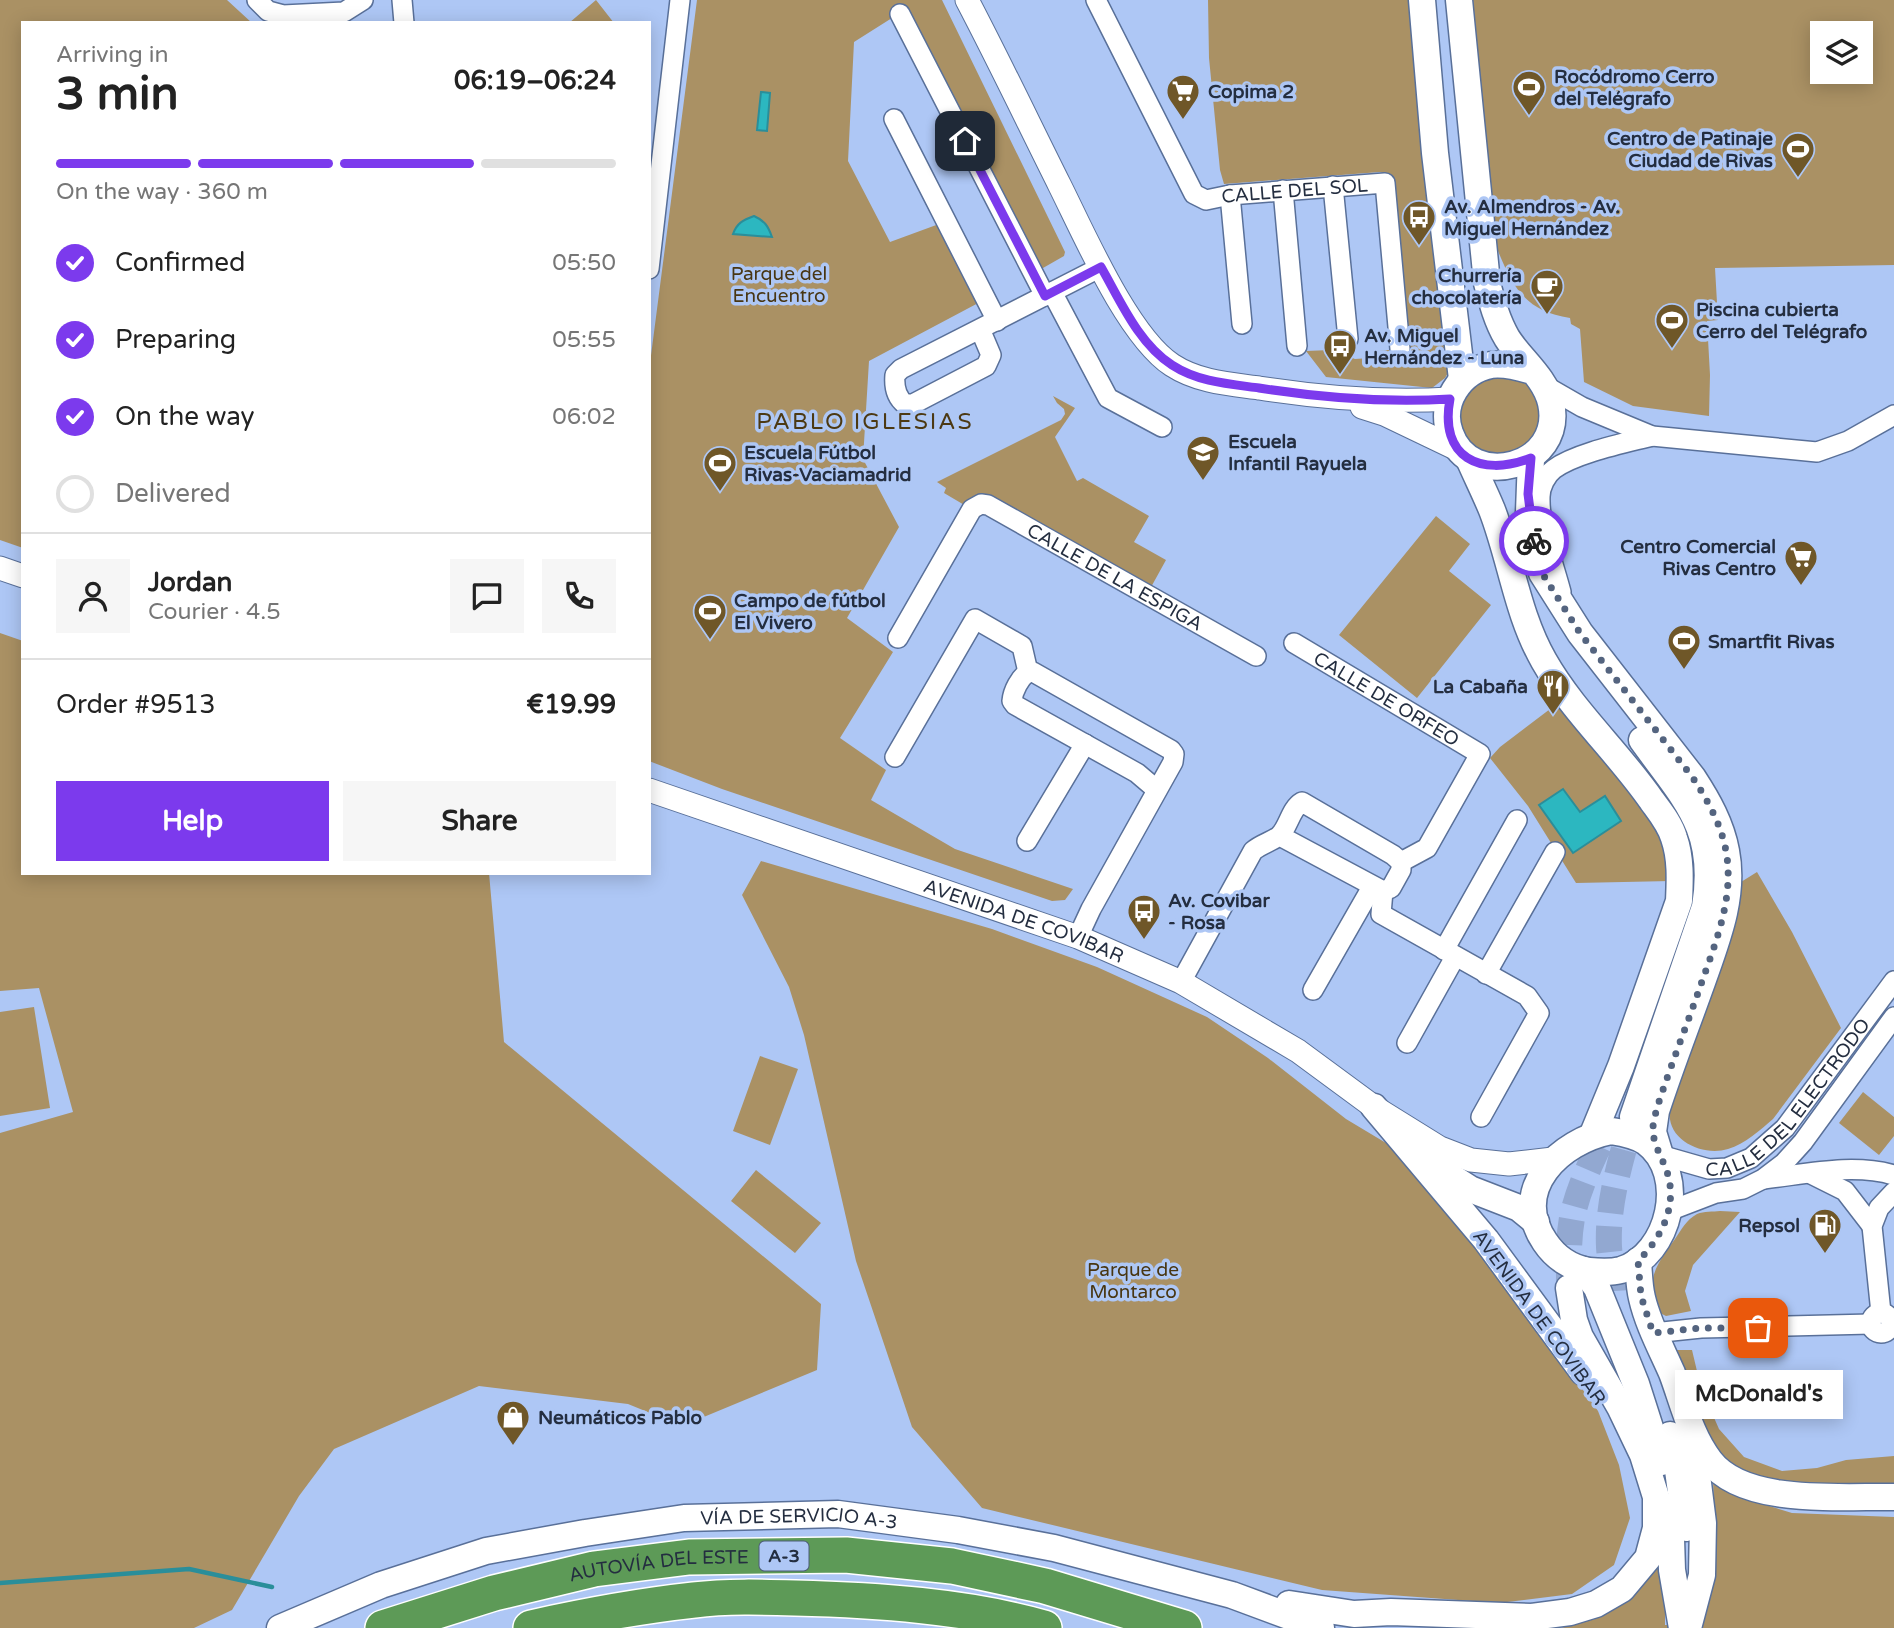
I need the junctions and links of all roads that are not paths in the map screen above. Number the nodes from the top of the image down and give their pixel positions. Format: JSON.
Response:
{"nodes":[{"id":1,"x":257,"y":0,"type":"edge"},
{"id":2,"x":363,"y":0,"type":"edge"},
{"id":3,"x":402,"y":0,"type":"edge"},
{"id":4,"x":680,"y":0,"type":"edge"},
{"id":5,"x":1096,"y":0,"type":"edge"},
{"id":6,"x":1422,"y":0,"type":"edge"},
{"id":7,"x":1459,"y":0,"type":"edge"},
{"id":8,"x":972,"y":2,"type":"edge"},
{"id":9,"x":900,"y":14,"type":"dead end"},
{"id":10,"x":404,"y":21,"type":"edge"},
{"id":11,"x":894,"y":119,"type":"dead end"},
{"id":12,"x":1333,"y":186,"type":"junction"},
{"id":13,"x":1283,"y":190,"type":"junction"},
{"id":14,"x":1230,"y":195,"type":"junction"},
{"id":15,"x":651,"y":252,"type":"edge"},
{"id":16,"x":1101,"y":267,"type":"junction"},
{"id":17,"x":1048,"y":294,"type":"junction"},
{"id":18,"x":1242,"y":324,"type":"dead end"},
{"id":19,"x":988,"y":325,"type":"junction"},
{"id":20,"x":1348,"y":339,"type":"dead end"},
{"id":21,"x":1297,"y":346,"type":"dead end"},
{"id":22,"x":1400,"y":349,"type":"dead end"},
{"id":23,"x":1537,"y":378,"type":"junction"},
{"id":24,"x":1456,"y":389,"type":"junction"},
{"id":25,"x":1336,"y":399,"type":"junction"},
{"id":26,"x":1894,"y":415,"type":"edge"},
{"id":27,"x":1162,"y":427,"type":"dead end"},
{"id":28,"x":1652,"y":436,"type":"junction"},
{"id":29,"x":1630,"y":442,"type":"junction"},
{"id":30,"x":1463,"y":455,"type":"junction"},
{"id":31,"x":1531,"y":458,"type":"junction"},
{"id":32,"x":0,"y":568,"type":"edge"},
{"id":33,"x":1542,"y":573,"type":"junction"},
{"id":34,"x":21,"y":575,"type":"edge"},
{"id":35,"x":1566,"y":610,"type":"junction"},
{"id":36,"x":1532,"y":632,"type":"junction"},
{"id":37,"x":898,"y":638,"type":"dead end"},
{"id":38,"x":1294,"y":643,"type":"dead end"},
{"id":39,"x":1256,"y":656,"type":"dead end"},
{"id":40,"x":1028,"y":671,"type":"junction"},
{"id":41,"x":1084,"y":744,"type":"junction"},
{"id":42,"x":895,"y":757,"type":"dead end"},
{"id":43,"x":651,"y":790,"type":"edge"},
{"id":44,"x":1157,"y":790,"type":"junction"},
{"id":45,"x":1517,"y":820,"type":"dead end"},
{"id":46,"x":1280,"y":836,"type":"junction"},
{"id":47,"x":1027,"y":841,"type":"dead end"},
{"id":48,"x":1555,"y":852,"type":"dead end"},
{"id":49,"x":1401,"y":862,"type":"junction"},
{"id":50,"x":1377,"y":889,"type":"junction"},
{"id":51,"x":1078,"y":937,"type":"junction"},
{"id":52,"x":1449,"y":953,"type":"junction"},
{"id":53,"x":1486,"y":974,"type":"junction"},
{"id":54,"x":1894,"y":981,"type":"edge"},
{"id":55,"x":1181,"y":982,"type":"junction"},
{"id":56,"x":1313,"y":990,"type":"dead end"},
{"id":57,"x":1894,"y":1017,"type":"edge"},
{"id":58,"x":1407,"y":1043,"type":"dead end"},
{"id":59,"x":1374,"y":1107,"type":"junction"},
{"id":60,"x":1481,"y":1117,"type":"dead end"},
{"id":61,"x":1592,"y":1134,"type":"junction"},
{"id":62,"x":1409,"y":1150,"type":"junction"},
{"id":63,"x":1660,"y":1155,"type":"junction"},
{"id":64,"x":1553,"y":1158,"type":"junction"},
{"id":65,"x":1811,"y":1174,"type":"junction"},
{"id":66,"x":1894,"y":1175,"type":"edge"},
{"id":67,"x":1763,"y":1179,"type":"junction"},
{"id":68,"x":1894,"y":1192,"type":"edge"},
{"id":69,"x":1669,"y":1211,"type":"junction"},
{"id":70,"x":1536,"y":1223,"type":"junction"},
{"id":71,"x":1872,"y":1226,"type":"junction"},
{"id":72,"x":1638,"y":1261,"type":"junction"},
{"id":73,"x":1576,"y":1279,"type":"junction"},
{"id":74,"x":1614,"y":1291,"type":"tunnel mouth"},
{"id":75,"x":1653,"y":1333,"type":"junction"},
{"id":76,"x":1690,"y":1426,"type":"junction"},
{"id":77,"x":1894,"y":1497,"type":"edge"},
{"id":78,"x":1232,"y":1595,"type":"junction"},
{"id":79,"x":1570,"y":1612,"type":"junction"},
{"id":80,"x":280,"y":1628,"type":"edge"},
{"id":81,"x":383,"y":1628,"type":"edge"},
{"id":82,"x":531,"y":1628,"type":"edge"},
{"id":83,"x":1044,"y":1628,"type":"edge"},
{"id":84,"x":1185,"y":1628,"type":"edge"},
{"id":85,"x":1321,"y":1628,"type":"edge"},
{"id":86,"x":1685,"y":1628,"type":"edge"}],
"edges":[{"from":1,"to":2,"type":"street"},
{"from":3,"to":10,"type":"street"},
{"from":4,"to":15,"type":"street"},
{"from":5,"to":14,"type":"street","name":"CALLE DEL SOL"},
{"from":6,"to":24,"type":"main road"},
{"from":7,"to":23,"type":"main road"},
{"from":8,"to":16,"type":"street"},
{"from":9,"to":17,"type":"street"},
{"from":11,"to":19,"type":"street"},
{"from":12,"to":13,"type":"street","name":"CALLE DEL SOL"},
{"from":12,"to":20,"type":"street"},
{"from":12,"to":22,"type":"street","name":"CALLE DEL SOL"},
{"from":13,"to":14,"type":"street","name":"CALLE DEL SOL"},
{"from":13,"to":21,"type":"street"},
{"from":14,"to":18,"type":"street"},
{"from":16,"to":17,"type":"street"},
{"from":16,"to":25,"type":"street"},
{"from":17,"to":19,"type":"street"},
{"from":17,"to":27,"type":"street"},
{"from":19,"to":19,"type":"street"},
{"from":23,"to":24,"type":"main road"},
{"from":23,"to":28,"type":"street"},
{"from":23,"to":31,"type":"main road"},
{"from":24,"to":25,"type":"street"},
{"from":24,"to":30,"type":"main road"},
{"from":25,"to":30,"type":"street"},
{"from":26,"to":28,"type":"street"},
{"from":28,"to":29,"type":"street"},
{"from":29,"to":31,"type":"street"},
{"from":29,"to":35,"type":"street"},
{"from":30,"to":31,"type":"main road"},
{"from":30,"to":36,"type":"main road"},
{"from":31,"to":33,"type":"main road"},
{"from":32,"to":34,"type":"street"},
{"from":33,"to":35,"type":"main road"},
{"from":33,"to":36,"type":"main road"},
{"from":35,"to":63,"type":"main road"},
{"from":36,"to":61,"type":"main road"},
{"from":37,"to":39,"type":"street","name":"CALLE DE LA ESPIGA"},
{"from":38,"to":49,"type":"street","name":"CALLE DE ORFEO"},
{"from":40,"to":41,"type":"street"},
{"from":40,"to":42,"type":"street"},
{"from":40,"to":44,"type":"street"},
{"from":41,"to":44,"type":"street"},
{"from":41,"to":47,"type":"street"},
{"from":43,"to":51,"type":"street","name":"AVENIDA DE COVIBAR"},
{"from":44,"to":51,"type":"street"},
{"from":45,"to":52,"type":"street"},
{"from":46,"to":49,"type":"street"},
{"from":46,"to":50,"type":"street"},
{"from":46,"to":55,"type":"street"},
{"from":48,"to":53,"type":"street"},
{"from":49,"to":50,"type":"street"},
{"from":50,"to":52,"type":"street"},
{"from":50,"to":56,"type":"street"},
{"from":51,"to":55,"type":"street","name":"AVENIDA DE COVIBAR"},
{"from":52,"to":53,"type":"street"},
{"from":52,"to":58,"type":"street"},
{"from":53,"to":60,"type":"street"},
{"from":54,"to":63,"type":"street","name":"CALLE DEL ELECTRODO"},
{"from":55,"to":59,"type":"street","name":"AVENIDA DE COVIBAR"},
{"from":57,"to":67,"type":"street","name":"CALLE DEL ELECTRODO"},
{"from":59,"to":62,"type":"main road","name":"AVENIDA DE COVIBAR"},
{"from":59,"to":64,"type":"street","name":"AVENIDA DE COVIBAR"},
{"from":61,"to":63,"type":"main road"},
{"from":61,"to":64,"type":"main road"},
{"from":62,"to":70,"type":"main road"},
{"from":62,"to":79,"type":"main road","name":"AVENIDA DE COVIBAR"},
{"from":63,"to":69,"type":"main road"},
{"from":64,"to":70,"type":"main road"},
{"from":65,"to":66,"type":"street"},
{"from":65,"to":67,"type":"street"},
{"from":65,"to":71,"type":"street"},
{"from":67,"to":69,"type":"street","name":"CALLE DEL ELECTRODO"},
{"from":68,"to":71,"type":"street"},
{"from":69,"to":72,"type":"main road"},
{"from":70,"to":73,"type":"main road"},
{"from":71,"to":75,"type":"street"},
{"from":72,"to":73,"type":"main road"},
{"from":72,"to":75,"type":"main road"},
{"from":73,"to":79,"type":"main road"},
{"from":73,"to":86,"type":"main road"},
{"from":74,"to":86,"type":"main road"},
{"from":75,"to":76,"type":"main road"},
{"from":76,"to":77,"type":"main road"},
{"from":76,"to":86,"type":"main road"},
{"from":78,"to":79,"type":"main road"},
{"from":78,"to":80,"type":"main road","name":"VÍA DE SERVICIO A-3"},
{"from":78,"to":85,"type":"main road","name":"VÍA DE SERVICIO A-3"},
{"from":81,"to":84,"type":"highway","name":"AUTOVÍA DEL ESTE","number":"A-3"},
{"from":82,"to":83,"type":"highway","name":"AUTOVÍA DEL ESTE","number":"A-3"}]}
